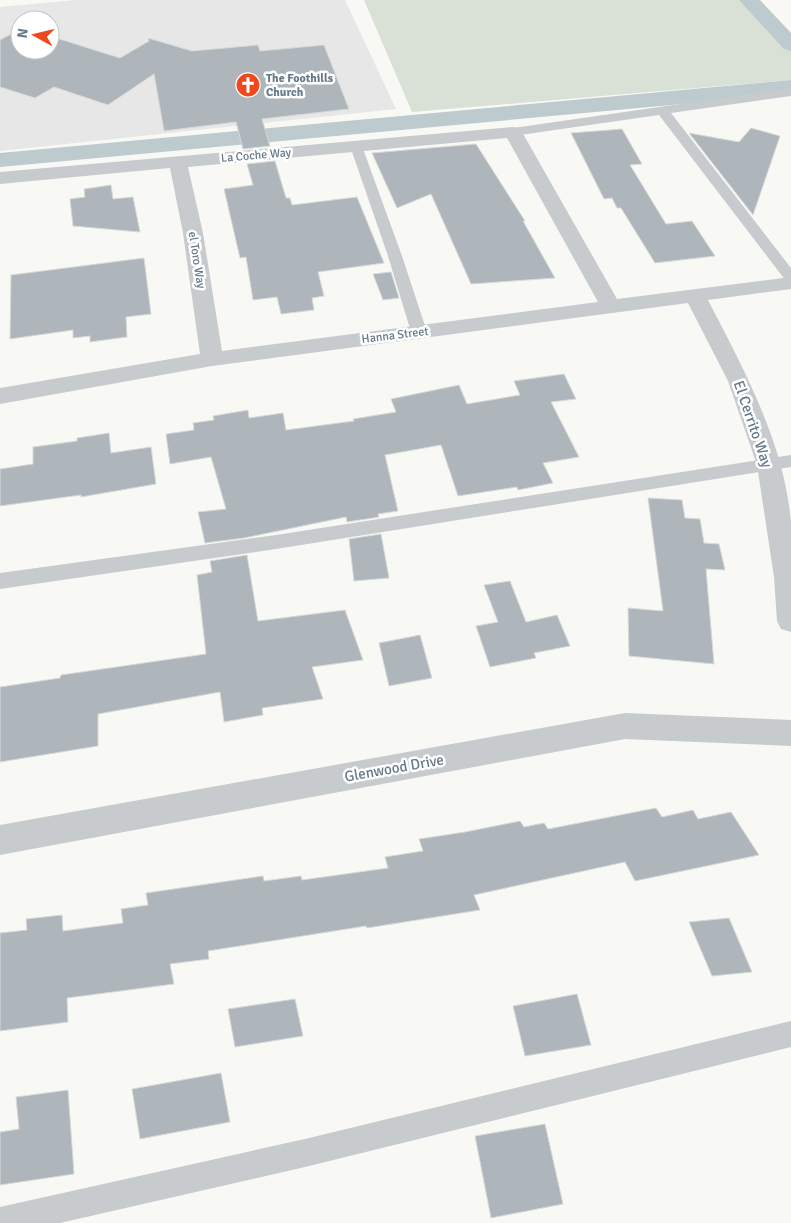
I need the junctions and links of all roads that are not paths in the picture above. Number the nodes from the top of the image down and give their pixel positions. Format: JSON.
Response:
{"nodes":[{"id":1,"x":791,"y":92,"type":"edge"},
{"id":2,"x":662,"y":110,"type":"junction"},
{"id":3,"x":513,"y":132,"type":"junction"},
{"id":4,"x":356,"y":146,"type":"junction"},
{"id":5,"x":178,"y":162,"type":"junction"},
{"id":6,"x":0,"y":178,"type":"edge"},
{"id":7,"x":791,"y":278,"type":"edge"},
{"id":8,"x":791,"y":283,"type":"edge"},
{"id":9,"x":695,"y":296,"type":"junction"},
{"id":10,"x":611,"y":306,"type":"junction"},
{"id":11,"x":419,"y":332,"type":"junction"},
{"id":12,"x":212,"y":359,"type":"junction"},
{"id":13,"x":0,"y":396,"type":"edge"},
{"id":14,"x":780,"y":463,"type":"edge"},
{"id":15,"x":0,"y":581,"type":"edge"},
{"id":16,"x":791,"y":621,"type":"edge"},
{"id":17,"x":791,"y":733,"type":"edge"},
{"id":18,"x":0,"y":840,"type":"edge"},
{"id":19,"x":791,"y":1034,"type":"edge"},
{"id":20,"x":0,"y":1222,"type":"edge"}],
"edges":[{"from":1,"to":2,"type":"lane"},
{"from":2,"to":3,"type":"lane"},
{"from":2,"to":7,"type":"lane"},
{"from":3,"to":4,"type":"street","name":"La Coche Way"},
{"from":3,"to":10,"type":"street"},
{"from":4,"to":5,"type":"street","name":"La Coche Way"},
{"from":4,"to":11,"type":"lane"},
{"from":5,"to":6,"type":"street","name":"La Coche Way"},
{"from":5,"to":12,"type":"street","name":"el Toro Way"},
{"from":8,"to":9,"type":"street","name":"Hanna Street"},
{"from":9,"to":10,"type":"street","name":"Hanna Street"},
{"from":9,"to":14,"type":"street","name":"El Cerrito Way"},
{"from":10,"to":11,"type":"street","name":"Hanna Street"},
{"from":11,"to":12,"type":"street","name":"Hanna Street"},
{"from":12,"to":13,"type":"street","name":"Hanna Street"},
{"from":14,"to":15,"type":"lane"},
{"from":14,"to":16,"type":"street","name":"El Cerrito Way"},
{"from":17,"to":18,"type":"street","name":"Glenwood Drive"},
{"from":19,"to":20,"type":"lane"}]}
